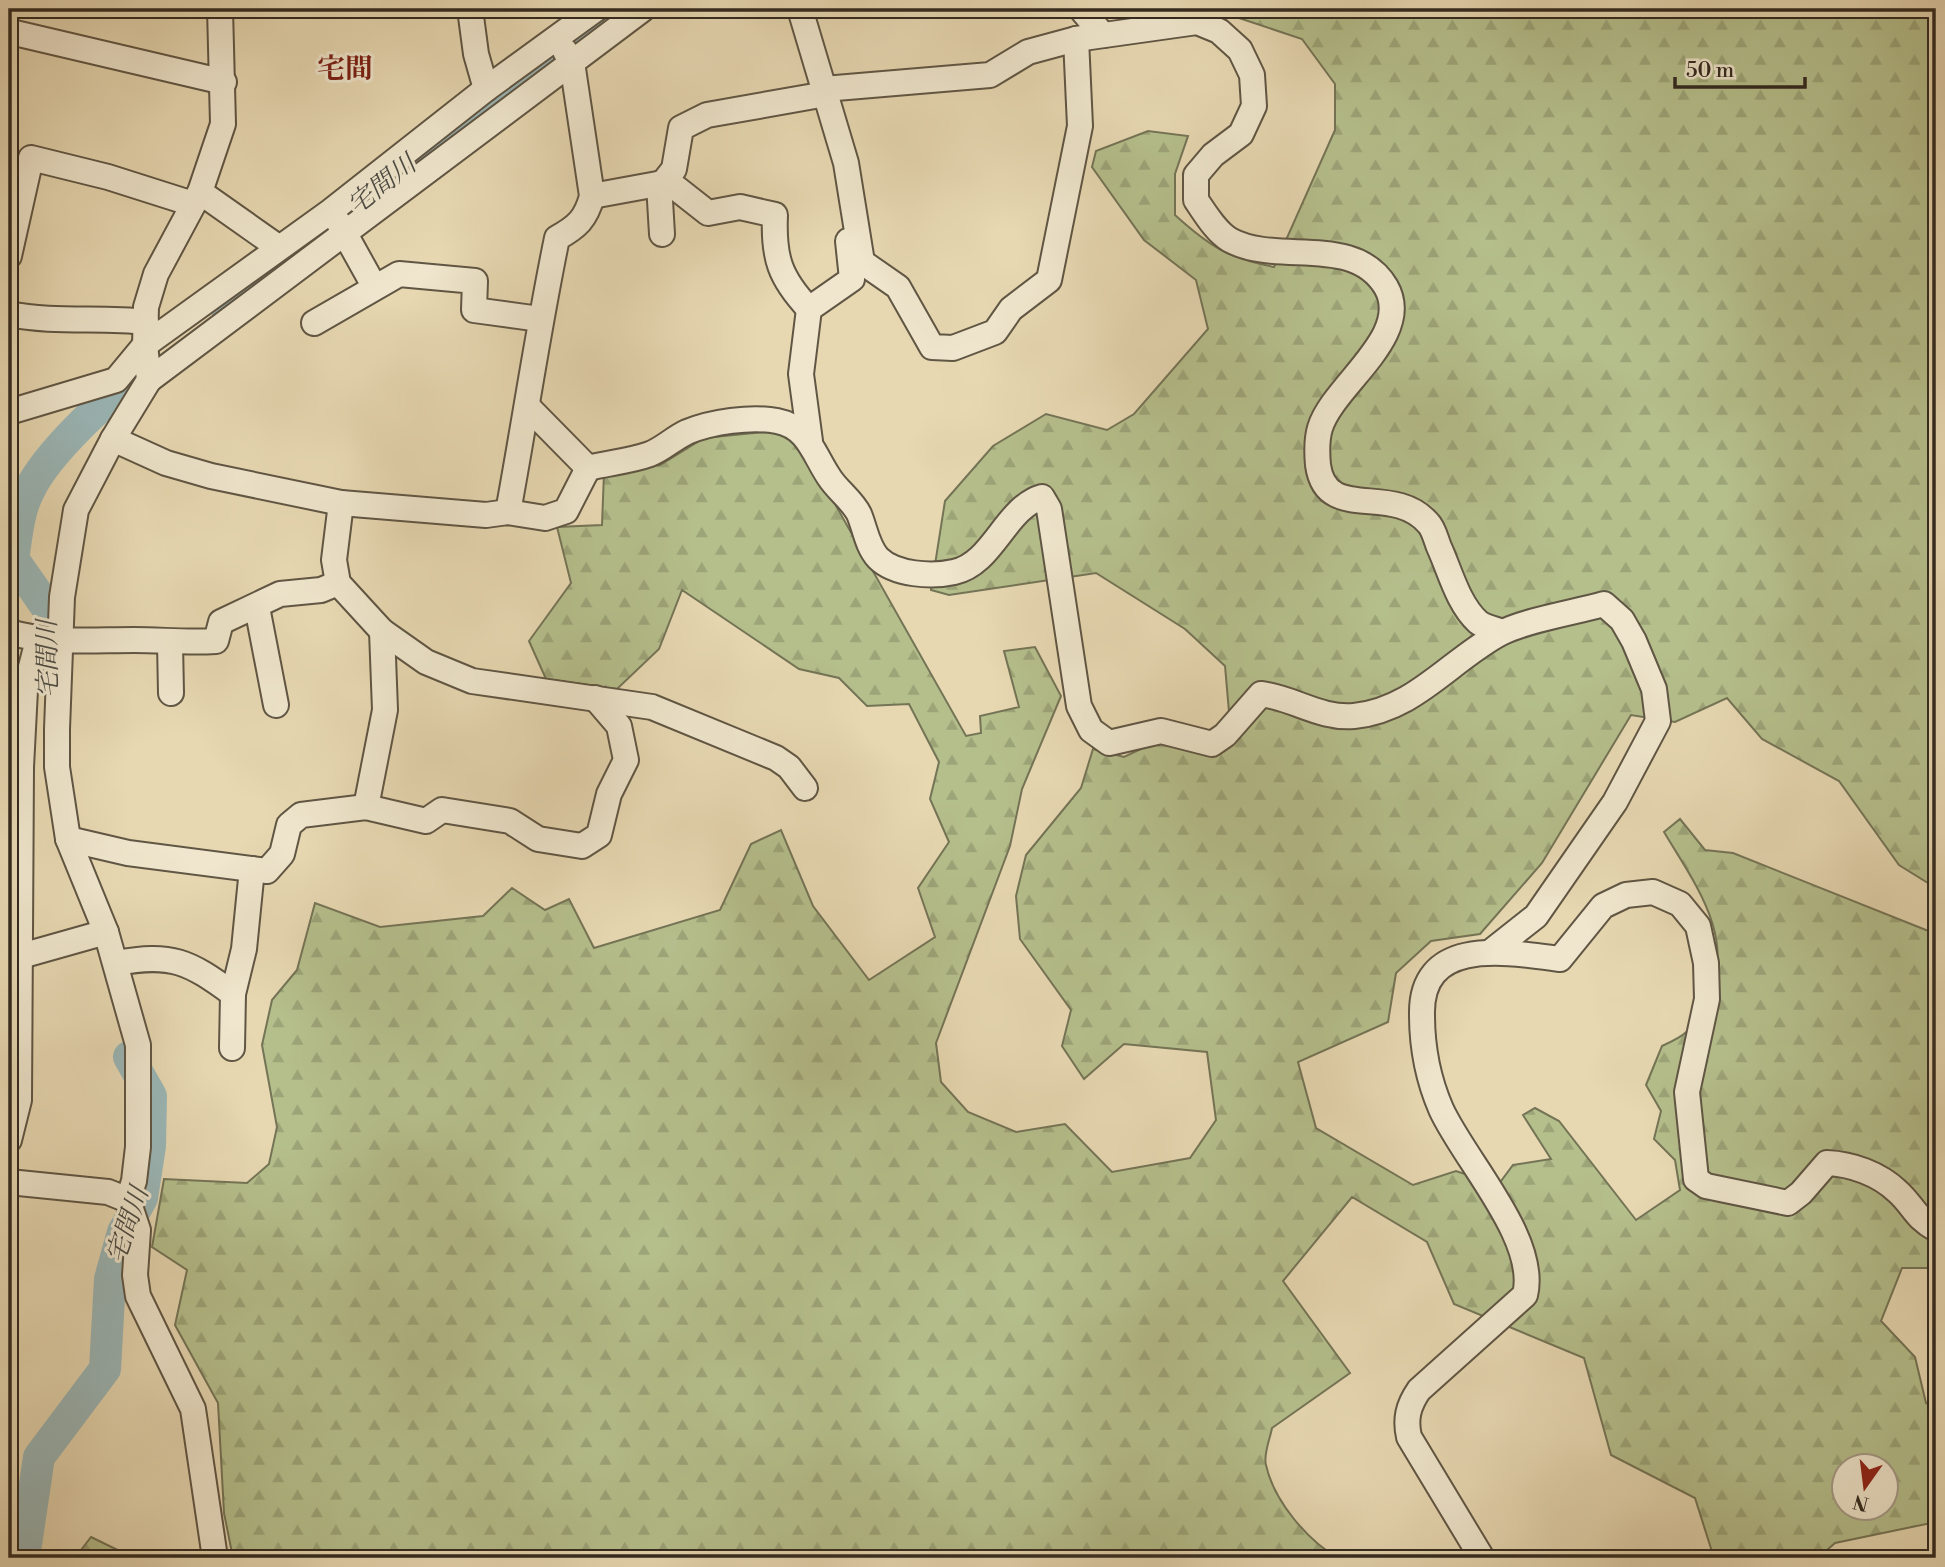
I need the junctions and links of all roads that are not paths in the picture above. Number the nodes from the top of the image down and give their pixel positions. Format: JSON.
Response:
{"nodes":[{"id":1,"x":220,"y":9,"type":"edge"},
{"id":2,"x":470,"y":9,"type":"edge"},
{"id":3,"x":596,"y":9,"type":"edge"},
{"id":4,"x":643,"y":9,"type":"edge"},
{"id":5,"x":800,"y":9,"type":"edge"},
{"id":6,"x":1081,"y":9,"type":"edge"},
{"id":7,"x":15,"y":33,"type":"dead end"},
{"id":8,"x":1103,"y":35,"type":"junction"},
{"id":9,"x":1076,"y":39,"type":"junction"},
{"id":10,"x":565,"y":51,"type":"junction"},
{"id":11,"x":224,"y":82,"type":"junction"},
{"id":12,"x":486,"y":89,"type":"junction"},
{"id":13,"x":825,"y":92,"type":"junction"},
{"id":14,"x":662,"y":182,"type":"junction"},
{"id":15,"x":592,"y":196,"type":"junction"},
{"id":16,"x":197,"y":198,"type":"junction"},
{"id":17,"x":855,"y":211,"type":"junction"},
{"id":18,"x":339,"y":224,"type":"junction"},
{"id":19,"x":662,"y":233,"type":"dead end"},
{"id":20,"x":278,"y":247,"type":"junction"},
{"id":21,"x":9,"y":256,"type":"edge"},
{"id":22,"x":374,"y":286,"type":"junction"},
{"id":23,"x":809,"y":309,"type":"junction"},
{"id":24,"x":9,"y":314,"type":"edge"},
{"id":25,"x":540,"y":319,"type":"junction"},
{"id":26,"x":314,"y":323,"type":"dead end"},
{"id":27,"x":145,"y":333,"type":"junction"},
{"id":28,"x":149,"y":380,"type":"junction"},
{"id":29,"x":527,"y":406,"type":"junction"},
{"id":30,"x":9,"y":412,"type":"edge"},
{"id":31,"x":113,"y":439,"type":"junction"},
{"id":32,"x":810,"y":441,"type":"junction"},
{"id":33,"x":588,"y":468,"type":"junction"},
{"id":34,"x":341,"y":503,"type":"junction"},
{"id":35,"x":508,"y":512,"type":"junction"},
{"id":36,"x":338,"y":583,"type":"junction"},
{"id":37,"x":257,"y":607,"type":"junction"},
{"id":38,"x":382,"y":631,"type":"junction"},
{"id":39,"x":9,"y":632,"type":"edge"},
{"id":40,"x":1502,"y":632,"type":"junction"},
{"id":41,"x":50,"y":640,"type":"junction"},
{"id":42,"x":170,"y":643,"type":"junction"},
{"id":43,"x":171,"y":694,"type":"dead end"},
{"id":44,"x":595,"y":698,"type":"junction"},
{"id":45,"x":276,"y":705,"type":"dead end"},
{"id":46,"x":15,"y":767,"type":"edge"},
{"id":47,"x":806,"y":788,"type":"dead end"},
{"id":48,"x":366,"y":807,"type":"junction"},
{"id":49,"x":68,"y":839,"type":"junction"},
{"id":50,"x":252,"y":869,"type":"junction"},
{"id":51,"x":105,"y":932,"type":"junction"},
{"id":52,"x":17,"y":946,"type":"edge"},
{"id":53,"x":1493,"y":950,"type":"junction"},
{"id":54,"x":116,"y":963,"type":"junction"},
{"id":55,"x":233,"y":994,"type":"junction"},
{"id":56,"x":232,"y":1048,"type":"dead end"},
{"id":57,"x":9,"y":1140,"type":"edge"},
{"id":58,"x":9,"y":1182,"type":"edge"},
{"id":59,"x":128,"y":1200,"type":"junction"},
{"id":60,"x":1936,"y":1229,"type":"edge"},
{"id":61,"x":215,"y":1558,"type":"edge"},
{"id":62,"x":1482,"y":1558,"type":"edge"}],
"edges":[{"from":1,"to":11,"type":"street"},
{"from":2,"to":12,"type":"street"},
{"from":3,"to":10,"type":"street"},
{"from":4,"to":10,"type":"street"},
{"from":5,"to":13,"type":"street"},
{"from":6,"to":8,"type":"street"},
{"from":7,"to":11,"type":"street"},
{"from":8,"to":9,"type":"street"},
{"from":8,"to":40,"type":"street"},
{"from":9,"to":13,"type":"street"},
{"from":9,"to":17,"type":"street"},
{"from":10,"to":12,"type":"street"},
{"from":10,"to":15,"type":"street"},
{"from":10,"to":18,"type":"street"},
{"from":11,"to":16,"type":"street"},
{"from":12,"to":18,"type":"street"},
{"from":13,"to":14,"type":"street"},
{"from":13,"to":17,"type":"street"},
{"from":14,"to":15,"type":"street"},
{"from":14,"to":19,"type":"street"},
{"from":14,"to":23,"type":"street"},
{"from":15,"to":25,"type":"street"},
{"from":16,"to":20,"type":"street"},
{"from":16,"to":21,"type":"street"},
{"from":16,"to":27,"type":"street"},
{"from":17,"to":23,"type":"street"},
{"from":18,"to":20,"type":"street"},
{"from":18,"to":22,"type":"street"},
{"from":18,"to":28,"type":"street"},
{"from":20,"to":27,"type":"street"},
{"from":22,"to":25,"type":"street"},
{"from":22,"to":26,"type":"street"},
{"from":23,"to":32,"type":"street"},
{"from":24,"to":27,"type":"street"},
{"from":25,"to":29,"type":"street"},
{"from":27,"to":28,"type":"street"},
{"from":27,"to":30,"type":"street"},
{"from":28,"to":31,"type":"street"},
{"from":29,"to":33,"type":"street"},
{"from":29,"to":35,"type":"street"},
{"from":31,"to":34,"type":"street"},
{"from":31,"to":41,"type":"street"},
{"from":32,"to":33,"type":"street"},
{"from":32,"to":40,"type":"street"},
{"from":33,"to":35,"type":"street"},
{"from":34,"to":35,"type":"street"},
{"from":34,"to":36,"type":"street"},
{"from":36,"to":37,"type":"street"},
{"from":36,"to":38,"type":"street"},
{"from":37,"to":42,"type":"street"},
{"from":37,"to":45,"type":"street"},
{"from":38,"to":44,"type":"street"},
{"from":38,"to":48,"type":"street"},
{"from":39,"to":41,"type":"street"},
{"from":40,"to":53,"type":"street"},
{"from":41,"to":42,"type":"street"},
{"from":41,"to":46,"type":"street"},
{"from":41,"to":49,"type":"street"},
{"from":42,"to":43,"type":"street"},
{"from":44,"to":47,"type":"street"},
{"from":44,"to":48,"type":"street"},
{"from":46,"to":52,"type":"street"},
{"from":48,"to":50,"type":"street"},
{"from":49,"to":50,"type":"street"},
{"from":49,"to":51,"type":"street"},
{"from":50,"to":55,"type":"street"},
{"from":51,"to":52,"type":"street"},
{"from":51,"to":54,"type":"street"},
{"from":52,"to":57,"type":"street"},
{"from":53,"to":60,"type":"street"},
{"from":53,"to":62,"type":"street"},
{"from":54,"to":55,"type":"street"},
{"from":54,"to":59,"type":"street"},
{"from":55,"to":56,"type":"street"},
{"from":58,"to":59,"type":"street"},
{"from":59,"to":61,"type":"street"}]}
